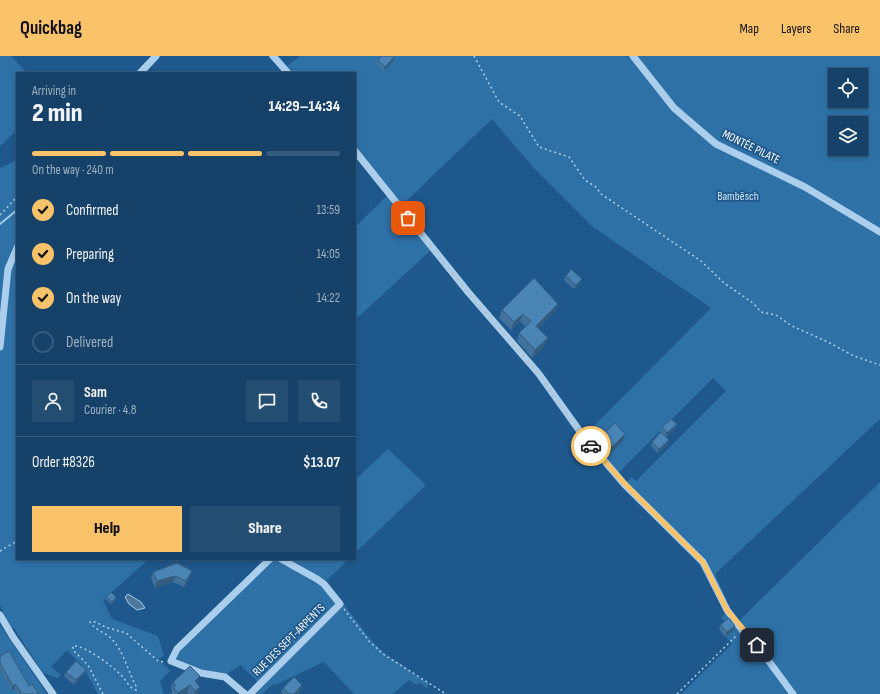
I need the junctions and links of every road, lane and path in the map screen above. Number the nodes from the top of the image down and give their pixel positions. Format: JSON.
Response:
{"nodes":[{"id":1,"x":156,"y":56,"type":"edge"},
{"id":2,"x":273,"y":56,"type":"edge"},
{"id":3,"x":474,"y":56,"type":"edge"},
{"id":4,"x":633,"y":56,"type":"edge"},
{"id":5,"x":141,"y":72,"type":"edge"},
{"id":6,"x":287,"y":72,"type":"edge"},
{"id":7,"x":356,"y":152,"type":"edge"},
{"id":8,"x":16,"y":198,"type":"edge"},
{"id":9,"x":0,"y":215,"type":"edge"},
{"id":10,"x":880,"y":232,"type":"edge"},
{"id":11,"x":16,"y":250,"type":"edge"},
{"id":12,"x":0,"y":347,"type":"edge"},
{"id":13,"x":880,"y":365,"type":"edge"},
{"id":14,"x":16,"y":542,"type":"edge"},
{"id":15,"x":0,"y":552,"type":"edge"},
{"id":16,"x":269,"y":560,"type":"edge"},
{"id":17,"x":283,"y":560,"type":"edge"},
{"id":18,"x":340,"y":604,"type":"junction"},
{"id":19,"x":0,"y":615,"type":"edge"},
{"id":20,"x":742,"y":630,"type":"junction"},
{"id":21,"x":171,"y":661,"type":"junction"},
{"id":22,"x":53,"y":694,"type":"edge"},
{"id":23,"x":103,"y":694,"type":"edge"},
{"id":24,"x":245,"y":694,"type":"edge"},
{"id":25,"x":250,"y":694,"type":"edge"},
{"id":26,"x":446,"y":694,"type":"edge"},
{"id":27,"x":677,"y":694,"type":"edge"},
{"id":28,"x":793,"y":694,"type":"edge"}],
"edges":[{"from":1,"to":5,"type":"street"},
{"from":2,"to":6,"type":"street"},
{"from":3,"to":13,"type":"path"},
{"from":4,"to":10,"type":"street","name":"MONTÉE PILATE"},
{"from":7,"to":20,"type":"street"},
{"from":8,"to":9,"type":"path"},
{"from":11,"to":12,"type":"street"},
{"from":14,"to":15,"type":"path"},
{"from":16,"to":21,"type":"street"},
{"from":17,"to":18,"type":"street","name":"RUE DES SEPT-ARPENTS"},
{"from":18,"to":25,"type":"street","name":"RUE DES SEPT-ARPENTS"},
{"from":18,"to":26,"type":"path"},
{"from":19,"to":22,"type":"street"},
{"from":20,"to":27,"type":"path"},
{"from":20,"to":28,"type":"street"},
{"from":21,"to":23,"type":"path"},
{"from":21,"to":24,"type":"street"}]}
